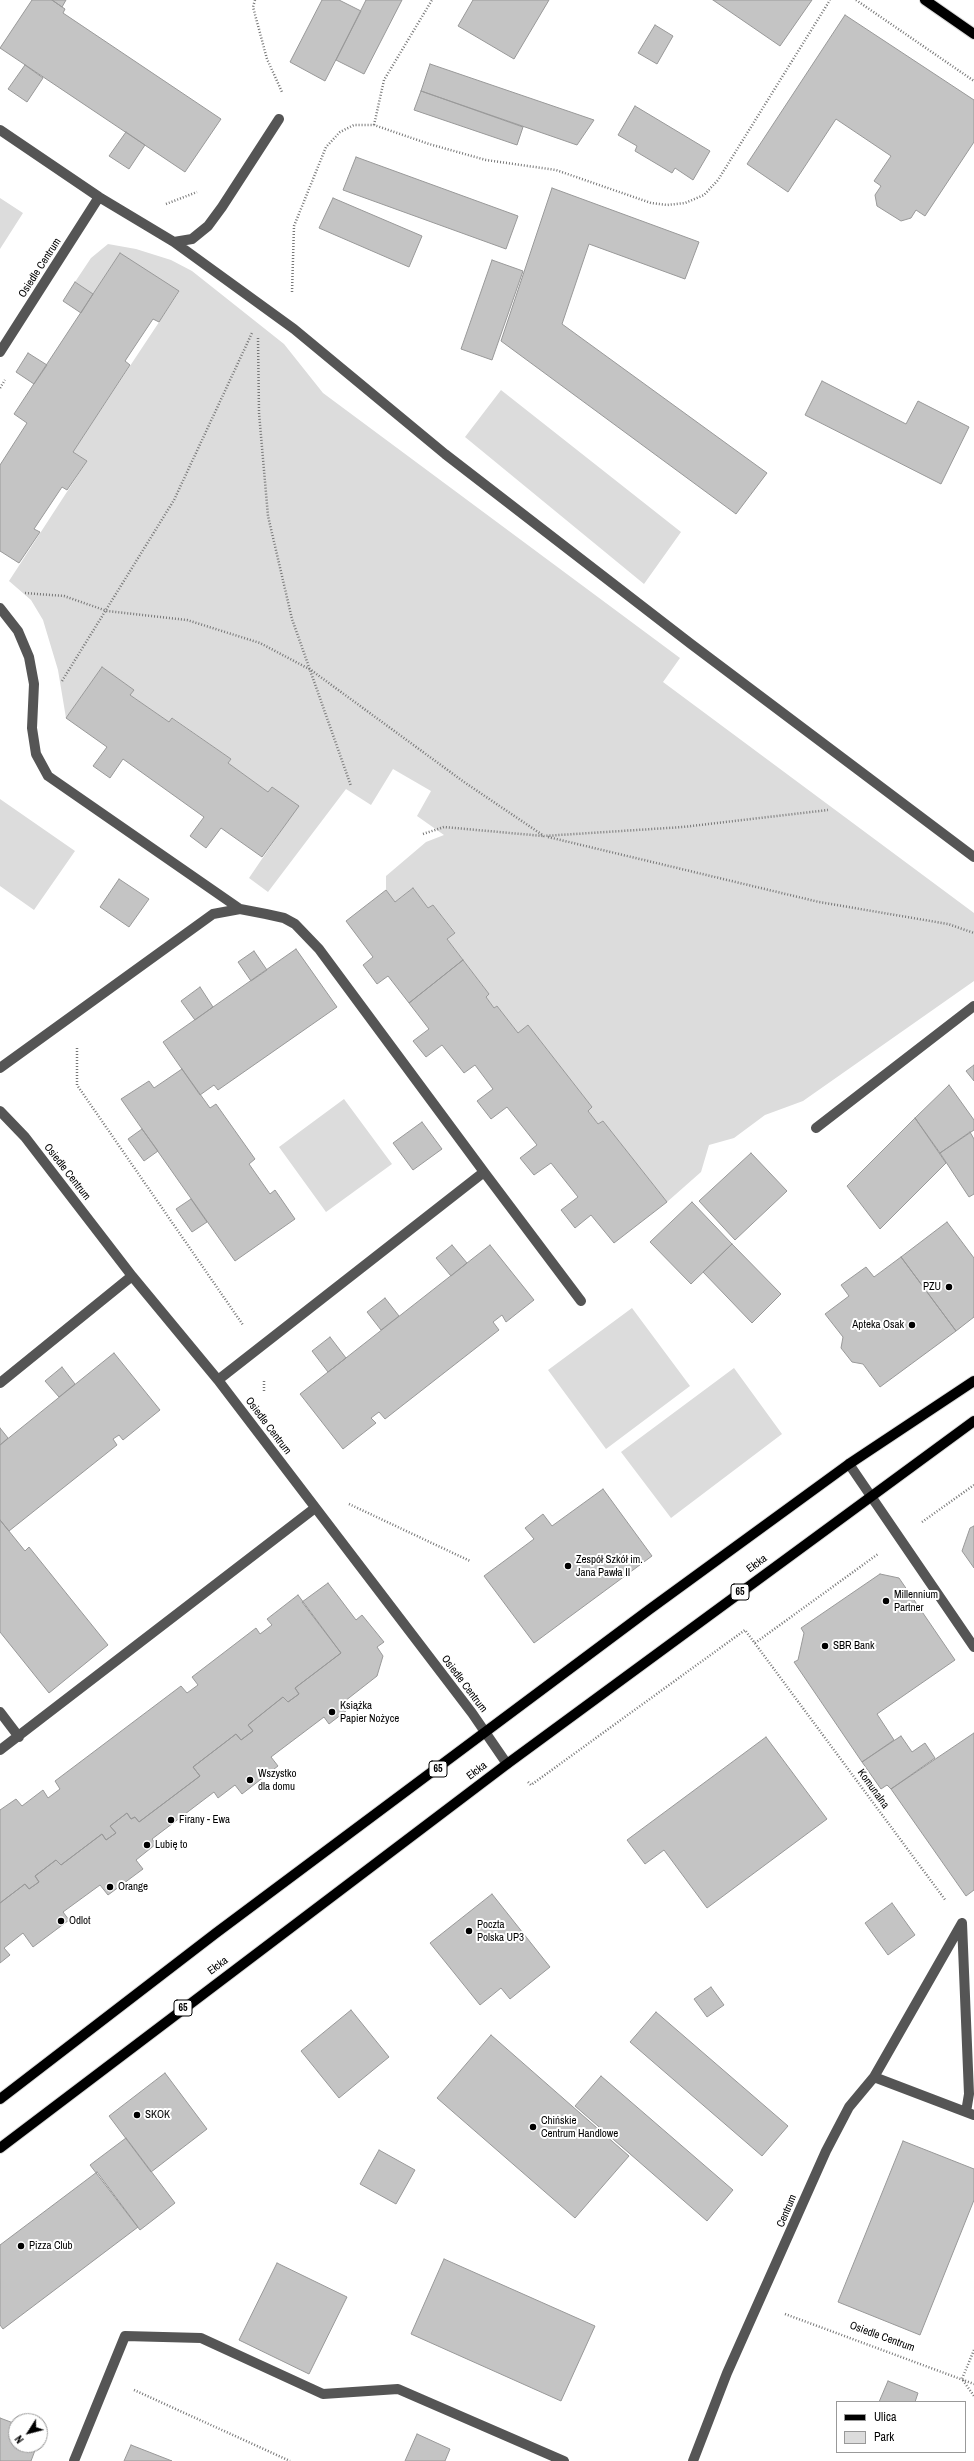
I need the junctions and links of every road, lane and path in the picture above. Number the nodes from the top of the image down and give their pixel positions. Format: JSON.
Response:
{"nodes":[{"id":1,"x":255,"y":0,"type":"edge"},
{"id":2,"x":432,"y":0,"type":"edge"},
{"id":3,"x":830,"y":0,"type":"edge"},
{"id":4,"x":856,"y":0,"type":"edge"},
{"id":5,"x":925,"y":0,"type":"edge"},
{"id":6,"x":974,"y":34,"type":"edge"},
{"id":7,"x":974,"y":81,"type":"edge"},
{"id":8,"x":279,"y":119,"type":"joint"},
{"id":9,"x":374,"y":125,"type":"junction"},
{"id":10,"x":0,"y":130,"type":"edge"},
{"id":11,"x":200,"y":192,"type":"dead end"},
{"id":12,"x":99,"y":197,"type":"junction"},
{"id":13,"x":158,"y":207,"type":"dead end"},
{"id":14,"x":174,"y":242,"type":"junction"},
{"id":15,"x":263,"y":306,"type":"junction"},
{"id":16,"x":258,"y":319,"type":"junction"},
{"id":17,"x":294,"y":329,"type":"junction"},
{"id":18,"x":0,"y":352,"type":"edge"},
{"id":19,"x":22,"y":592,"type":"dead end"},
{"id":20,"x":0,"y":608,"type":"edge"},
{"id":21,"x":107,"y":611,"type":"junction"},
{"id":22,"x":311,"y":670,"type":"junction"},
{"id":23,"x":57,"y":688,"type":"dead end"},
{"id":24,"x":351,"y":786,"type":"dead end"},
{"id":25,"x":828,"y":810,"type":"dead end"},
{"id":26,"x":423,"y":834,"type":"dead end"},
{"id":27,"x":544,"y":836,"type":"junction"},
{"id":28,"x":974,"y":857,"type":"edge"},
{"id":29,"x":240,"y":909,"type":"junction"},
{"id":30,"x":974,"y":933,"type":"edge"},
{"id":31,"x":974,"y":1006,"type":"edge"},
{"id":32,"x":77,"y":1042,"type":"dead end"},
{"id":33,"x":0,"y":1068,"type":"edge"},
{"id":34,"x":0,"y":1111,"type":"edge"},
{"id":35,"x":816,"y":1128,"type":"dead end"},
{"id":36,"x":484,"y":1172,"type":"junction"},
{"id":37,"x":132,"y":1276,"type":"junction"},
{"id":38,"x":581,"y":1301,"type":"dead end"},
{"id":39,"x":259,"y":1349,"type":"junction"},
{"id":40,"x":266,"y":1374,"type":"dead end"},
{"id":41,"x":218,"y":1380,"type":"junction"},
{"id":42,"x":974,"y":1381,"type":"edge"},
{"id":43,"x":0,"y":1383,"type":"edge"},
{"id":44,"x":265,"y":1394,"type":"dead end"},
{"id":45,"x":974,"y":1421,"type":"edge"},
{"id":46,"x":849,"y":1464,"type":"junction"},
{"id":47,"x":974,"y":1485,"type":"edge"},
{"id":48,"x":871,"y":1496,"type":"junction"},
{"id":49,"x":344,"y":1498,"type":"dead end"},
{"id":50,"x":349,"y":1504,"type":"junction"},
{"id":51,"x":315,"y":1508,"type":"junction"},
{"id":52,"x":354,"y":1510,"type":"dead end"},
{"id":53,"x":900,"y":1538,"type":"junction"},
{"id":54,"x":470,"y":1561,"type":"dead end"},
{"id":55,"x":745,"y":1630,"type":"dead end"},
{"id":56,"x":755,"y":1643,"type":"junction"},
{"id":57,"x":974,"y":1647,"type":"edge"},
{"id":58,"x":0,"y":1712,"type":"edge"},
{"id":59,"x":486,"y":1733,"type":"junction"},
{"id":60,"x":19,"y":1737,"type":"junction"},
{"id":61,"x":0,"y":1750,"type":"edge"},
{"id":62,"x":507,"y":1764,"type":"junction"},
{"id":63,"x":962,"y":1923,"type":"junction"},
{"id":64,"x":874,"y":2077,"type":"junction"},
{"id":65,"x":0,"y":2099,"type":"edge"},
{"id":66,"x":970,"y":2114,"type":"edge"},
{"id":67,"x":0,"y":2148,"type":"edge"},
{"id":68,"x":782,"y":2313,"type":"dead end"},
{"id":69,"x":974,"y":2350,"type":"edge"},
{"id":70,"x":108,"y":2378,"type":"junction"},
{"id":71,"x":962,"y":2379,"type":"junction"},
{"id":72,"x":974,"y":2384,"type":"edge"},
{"id":73,"x":974,"y":2396,"type":"edge"},
{"id":74,"x":74,"y":2461,"type":"edge"},
{"id":75,"x":290,"y":2461,"type":"edge"},
{"id":76,"x":564,"y":2461,"type":"edge"},
{"id":77,"x":693,"y":2461,"type":"edge"}],
"edges":[{"from":1,"to":8,"type":"path"},
{"from":2,"to":9,"type":"path"},
{"from":3,"to":9,"type":"path"},
{"from":4,"to":7,"type":"path"},
{"from":5,"to":6,"type":"main road"},
{"from":8,"to":14,"type":"street"},
{"from":9,"to":17,"type":"path"},
{"from":10,"to":12,"type":"street"},
{"from":11,"to":13,"type":"path"},
{"from":12,"to":14,"type":"street"},
{"from":12,"to":18,"type":"street","name":"Osiedle Centrum"},
{"from":14,"to":15,"type":"street"},
{"from":15,"to":16,"type":"path"},
{"from":15,"to":17,"type":"street"},
{"from":16,"to":21,"type":"path"},
{"from":16,"to":22,"type":"path"},
{"from":17,"to":28,"type":"street"},
{"from":19,"to":21,"type":"path"},
{"from":20,"to":29,"type":"street"},
{"from":21,"to":22,"type":"path"},
{"from":21,"to":23,"type":"path"},
{"from":22,"to":24,"type":"path"},
{"from":22,"to":27,"type":"path"},
{"from":25,"to":27,"type":"path"},
{"from":26,"to":27,"type":"path"},
{"from":27,"to":30,"type":"path"},
{"from":29,"to":33,"type":"street"},
{"from":29,"to":36,"type":"street"},
{"from":31,"to":35,"type":"street"},
{"from":32,"to":39,"type":"path"},
{"from":34,"to":37,"type":"street","name":"Osiedle Centrum"},
{"from":36,"to":38,"type":"street"},
{"from":36,"to":39,"type":"street"},
{"from":37,"to":41,"type":"street","name":"Osiedle Centrum"},
{"from":37,"to":43,"type":"street"},
{"from":39,"to":41,"type":"street"},
{"from":40,"to":44,"type":"path"},
{"from":41,"to":51,"type":"street","name":"Osiedle Centrum"},
{"from":42,"to":46,"type":"main road","number":"65"},
{"from":45,"to":48,"type":"main road","name":"Ełcka","number":"65"},
{"from":46,"to":48,"type":"street"},
{"from":46,"to":59,"type":"main road","number":"65"},
{"from":47,"to":53,"type":"path"},
{"from":48,"to":53,"type":"street"},
{"from":48,"to":62,"type":"main road","name":"Ełcka","number":"65"},
{"from":49,"to":50,"type":"path"},
{"from":50,"to":52,"type":"path"},
{"from":50,"to":54,"type":"path"},
{"from":51,"to":59,"type":"street","name":"Osiedle Centrum"},
{"from":51,"to":60,"type":"street"},
{"from":53,"to":56,"type":"path"},
{"from":53,"to":57,"type":"street"},
{"from":55,"to":56,"type":"path","name":"Komunalna"},
{"from":56,"to":63,"type":"path","name":"Komunalna"},
{"from":58,"to":60,"type":"street"},
{"from":59,"to":62,"type":"street","name":"Osiedle Centrum"},
{"from":59,"to":65,"type":"main road","number":"65"},
{"from":60,"to":61,"type":"street"},
{"from":62,"to":67,"type":"main road","name":"Ełcka","number":"65"},
{"from":63,"to":64,"type":"street","name":"Centrum"},
{"from":63,"to":66,"type":"street"},
{"from":64,"to":66,"type":"street"},
{"from":64,"to":77,"type":"street","name":"Centrum"},
{"from":68,"to":71,"type":"path","name":"Osiedle Centrum"},
{"from":69,"to":71,"type":"path"},
{"from":70,"to":74,"type":"street"},
{"from":70,"to":75,"type":"path"},
{"from":70,"to":76,"type":"street"},
{"from":71,"to":72,"type":"path","name":"Osiedle Centrum"},
{"from":71,"to":73,"type":"path"}]}
